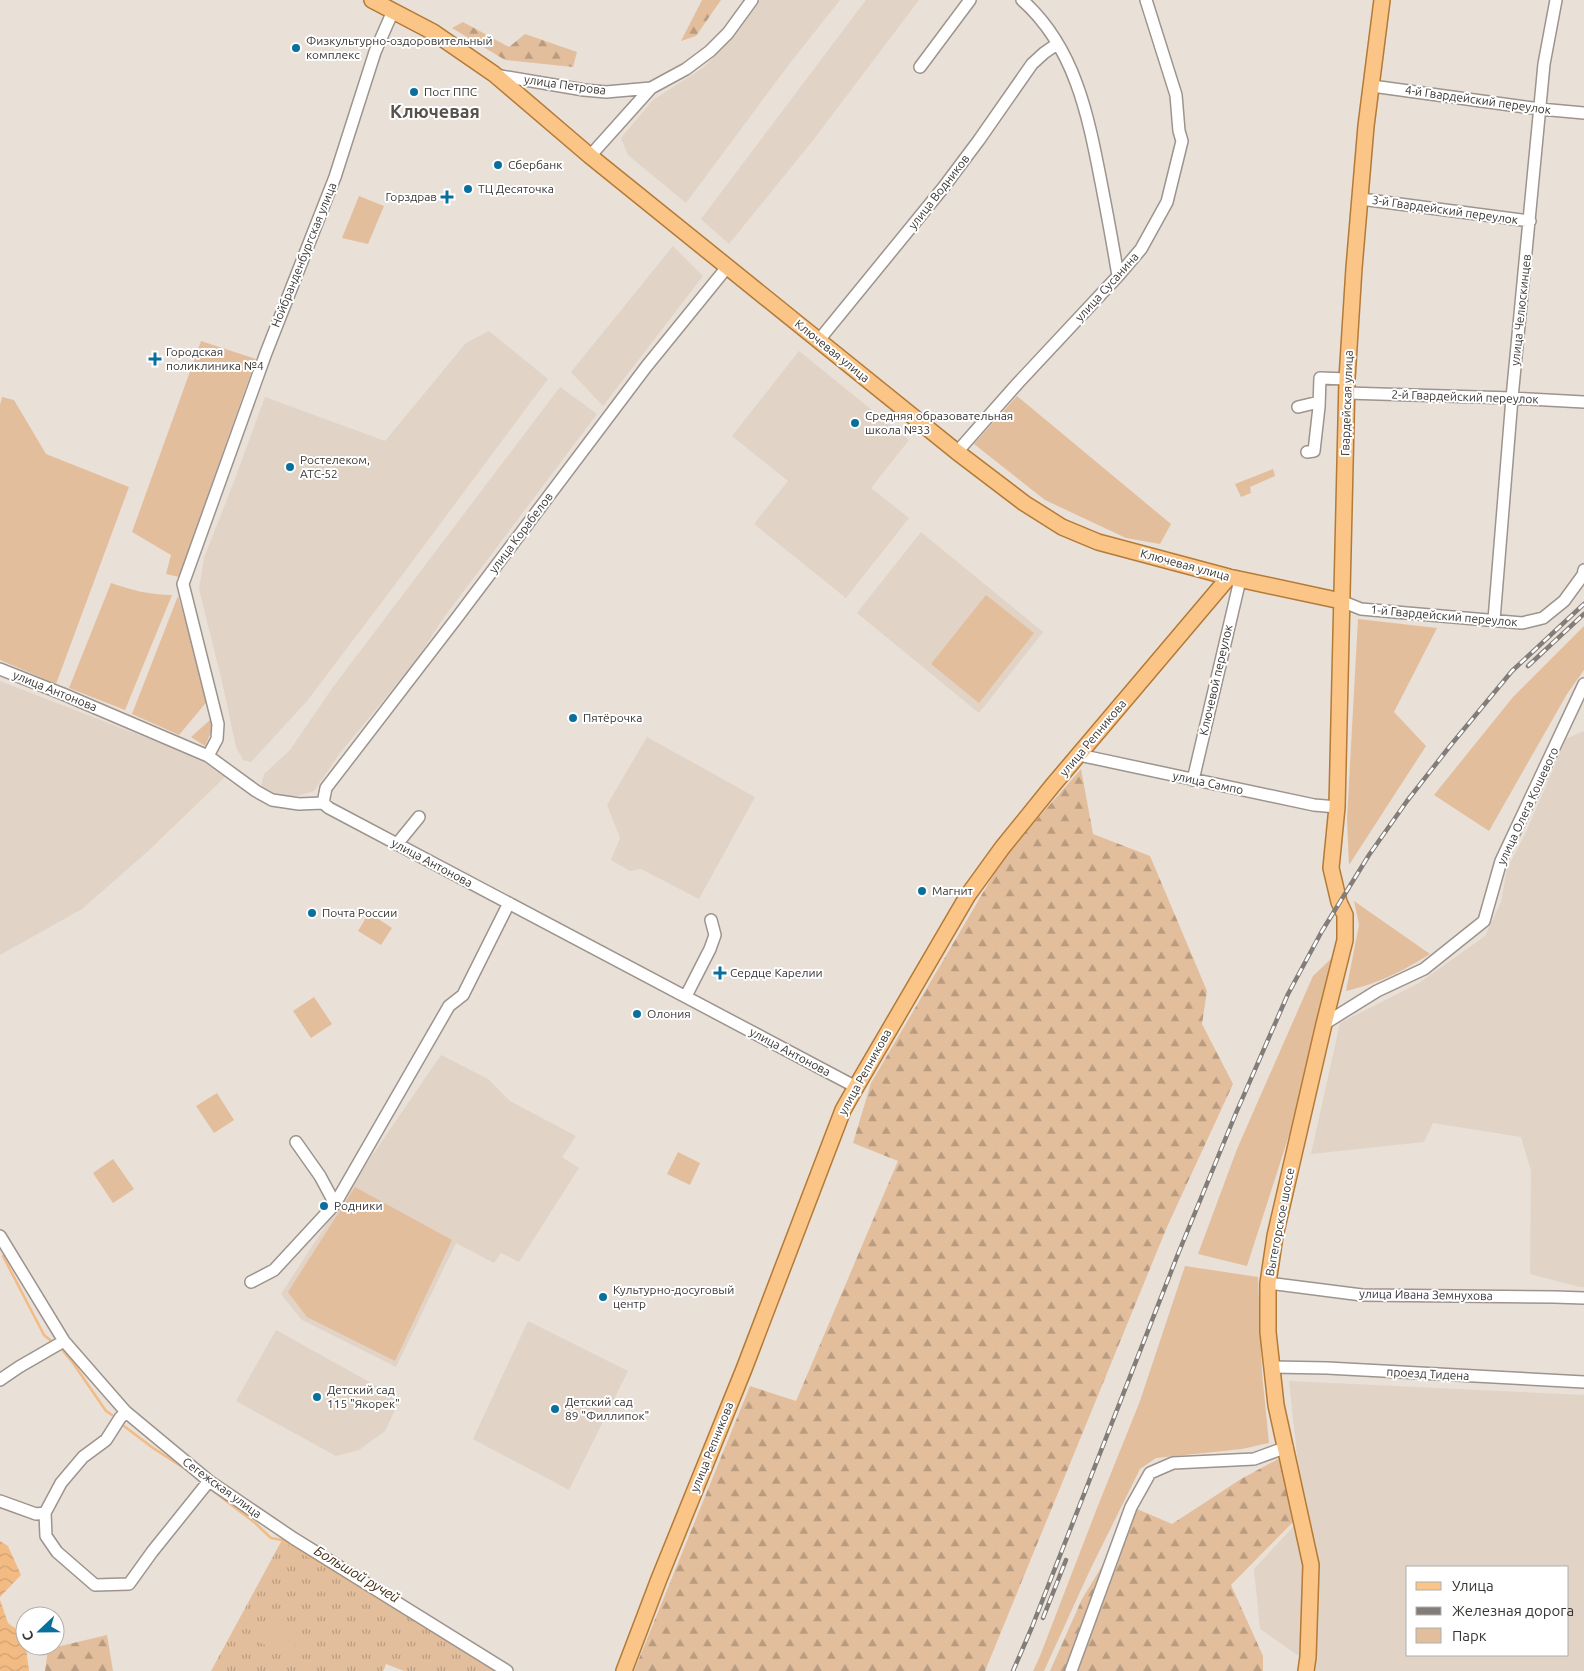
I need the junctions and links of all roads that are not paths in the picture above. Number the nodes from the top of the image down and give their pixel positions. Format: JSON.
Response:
{"nodes":[{"id":1,"x":372,"y":0,"type":"edge"},
{"id":2,"x":752,"y":0,"type":"edge"},
{"id":3,"x":970,"y":0,"type":"edge"},
{"id":4,"x":1022,"y":0,"type":"edge"},
{"id":5,"x":1146,"y":0,"type":"edge"},
{"id":6,"x":1382,"y":0,"type":"edge"},
{"id":7,"x":1556,"y":0,"type":"edge"},
{"id":8,"x":393,"y":11,"type":"junction"},
{"id":9,"x":1058,"y":44,"type":"junction"},
{"id":10,"x":920,"y":67,"type":"dead end"},
{"id":11,"x":494,"y":74,"type":"junction"},
{"id":12,"x":1372,"y":86,"type":"junction"},
{"id":13,"x":651,"y":88,"type":"junction"},
{"id":14,"x":1540,"y":109,"type":"junction"},
{"id":15,"x":1584,"y":114,"type":"edge"},
{"id":16,"x":590,"y":156,"type":"junction"},
{"id":17,"x":1361,"y":199,"type":"junction"},
{"id":18,"x":1530,"y":221,"type":"junction"},
{"id":19,"x":728,"y":266,"type":"junction"},
{"id":20,"x":1118,"y":276,"type":"junction"},
{"id":21,"x":819,"y":340,"type":"junction"},
{"id":22,"x":1346,"y":386,"type":"junction"},
{"id":23,"x":1512,"y":398,"type":"junction"},
{"id":24,"x":1319,"y":402,"type":"junction"},
{"id":25,"x":1584,"y":402,"type":"edge"},
{"id":26,"x":1298,"y":407,"type":"dead end"},
{"id":27,"x":957,"y":452,"type":"junction"},
{"id":28,"x":1307,"y":452,"type":"dead end"},
{"id":29,"x":1584,"y":570,"type":"edge"},
{"id":30,"x":1234,"y":578,"type":"junction"},
{"id":31,"x":1341,"y":601,"type":"junction"},
{"id":32,"x":1494,"y":620,"type":"junction"},
{"id":33,"x":0,"y":669,"type":"edge"},
{"id":34,"x":1584,"y":684,"type":"edge"},
{"id":35,"x":1079,"y":755,"type":"junction"},
{"id":36,"x":208,"y":756,"type":"junction"},
{"id":37,"x":1193,"y":780,"type":"junction"},
{"id":38,"x":323,"y":803,"type":"junction"},
{"id":39,"x":1337,"y":808,"type":"junction"},
{"id":40,"x":419,"y":817,"type":"dead end"},
{"id":41,"x":397,"y":844,"type":"junction"},
{"id":42,"x":508,"y":903,"type":"junction"},
{"id":43,"x":711,"y":920,"type":"dead end"},
{"id":44,"x":686,"y":996,"type":"junction"},
{"id":45,"x":1324,"y":1024,"type":"junction"},
{"id":46,"x":856,"y":1086,"type":"junction"},
{"id":47,"x":296,"y":1142,"type":"dead end"},
{"id":48,"x":335,"y":1204,"type":"junction"},
{"id":49,"x":2,"y":1243,"type":"edge"},
{"id":50,"x":251,"y":1282,"type":"dead end"},
{"id":51,"x":1268,"y":1283,"type":"junction"},
{"id":52,"x":1584,"y":1298,"type":"edge"},
{"id":53,"x":64,"y":1341,"type":"junction"},
{"id":54,"x":1272,"y":1367,"type":"junction"},
{"id":55,"x":0,"y":1380,"type":"edge"},
{"id":56,"x":1584,"y":1382,"type":"edge"},
{"id":57,"x":126,"y":1412,"type":"junction"},
{"id":58,"x":1287,"y":1447,"type":"junction"},
{"id":59,"x":209,"y":1481,"type":"junction"},
{"id":60,"x":0,"y":1501,"type":"edge"},
{"id":61,"x":45,"y":1513,"type":"junction"},
{"id":62,"x":507,"y":1671,"type":"edge"},
{"id":63,"x":624,"y":1671,"type":"edge"},
{"id":64,"x":1071,"y":1671,"type":"edge"},
{"id":65,"x":1306,"y":1671,"type":"edge"}],
"edges":[{"from":1,"to":8,"type":"main road","name":"Ключевая улица"},
{"from":2,"to":13,"type":"street","name":"улица Петрова"},
{"from":3,"to":10,"type":"street"},
{"from":4,"to":9,"type":"street"},
{"from":5,"to":20,"type":"street","name":"улица Сусанина"},
{"from":6,"to":12,"type":"main road","name":"Гвардейская улица"},
{"from":7,"to":14,"type":"street","name":"улица Челюскинцев"},
{"from":8,"to":11,"type":"main road","name":"Ключевая улица"},
{"from":8,"to":36,"type":"street","name":"Нойбранденбургская улица"},
{"from":9,"to":20,"type":"street"},
{"from":9,"to":21,"type":"street","name":"улица Водников"},
{"from":11,"to":13,"type":"street","name":"улица Петрова"},
{"from":11,"to":16,"type":"main road","name":"Ключевая улица"},
{"from":12,"to":14,"type":"street","name":"4-й Гвардейский переулок"},
{"from":12,"to":17,"type":"main road","name":"Гвардейская улица"},
{"from":13,"to":16,"type":"street"},
{"from":14,"to":15,"type":"street","name":"4-й Гвардейский переулок"},
{"from":14,"to":18,"type":"street","name":"улица Челюскинцев"},
{"from":16,"to":19,"type":"main road","name":"Ключевая улица"},
{"from":17,"to":18,"type":"street","name":"3-й Гвардейский переулок"},
{"from":17,"to":22,"type":"main road","name":"Гвардейская улица"},
{"from":18,"to":23,"type":"street","name":"улица Челюскинцев"},
{"from":19,"to":21,"type":"main road","name":"Ключевая улица"},
{"from":19,"to":38,"type":"street","name":"улица Корабелов"},
{"from":20,"to":27,"type":"street","name":"улица Сусанина"},
{"from":21,"to":27,"type":"main road","name":"Ключевая улица"},
{"from":22,"to":23,"type":"street","name":"2-й Гвардейский переулок"},
{"from":22,"to":24,"type":"street","name":"2-й Гвардейский переулок"},
{"from":22,"to":31,"type":"main road","name":"Гвардейская улица"},
{"from":23,"to":25,"type":"street","name":"2-й Гвардейский переулок"},
{"from":23,"to":32,"type":"street","name":"улица Челюскинцев"},
{"from":24,"to":26,"type":"street"},
{"from":24,"to":28,"type":"street"},
{"from":27,"to":30,"type":"main road","name":"Ключевая улица"},
{"from":29,"to":32,"type":"street","name":"1-й Гвардейский переулок"},
{"from":30,"to":31,"type":"main road","name":"Ключевая улица"},
{"from":30,"to":35,"type":"main road","name":"улица Репникова"},
{"from":30,"to":37,"type":"street","name":"Ключевой переулок"},
{"from":31,"to":32,"type":"street","name":"1-й Гвардейский переулок"},
{"from":31,"to":39,"type":"main road","name":"Гвардейская улица"},
{"from":33,"to":36,"type":"street","name":"улица Антонова"},
{"from":34,"to":45,"type":"street","name":"улица Олега Кошевого"},
{"from":35,"to":37,"type":"street","name":"улица Сампо"},
{"from":35,"to":46,"type":"main road","name":"улица Репникова"},
{"from":36,"to":38,"type":"street","name":"улица Антонова"},
{"from":37,"to":39,"type":"street","name":"улица Сампо"},
{"from":38,"to":41,"type":"street","name":"улица Антонова"},
{"from":39,"to":45,"type":"main road","name":"Вытегорское шоссе"},
{"from":40,"to":41,"type":"street"},
{"from":41,"to":42,"type":"street","name":"улица Антонова"},
{"from":42,"to":44,"type":"street","name":"улица Антонова"},
{"from":42,"to":48,"type":"street"},
{"from":43,"to":44,"type":"street"},
{"from":44,"to":46,"type":"street","name":"улица Антонова"},
{"from":45,"to":51,"type":"main road","name":"Вытегорское шоссе"},
{"from":46,"to":63,"type":"main road","name":"улица Репникова"},
{"from":47,"to":48,"type":"street"},
{"from":48,"to":50,"type":"street"},
{"from":49,"to":53,"type":"street","name":"Сегежская улица"},
{"from":51,"to":52,"type":"street","name":"улица Ивана Земнухова"},
{"from":51,"to":54,"type":"main road","name":"Вытегорское шоссе"},
{"from":53,"to":55,"type":"street"},
{"from":53,"to":57,"type":"street","name":"Сегежская улица"},
{"from":54,"to":56,"type":"street","name":"проезд Тидена"},
{"from":54,"to":58,"type":"main road","name":"Вытегорское шоссе"},
{"from":57,"to":59,"type":"street","name":"Сегежская улица"},
{"from":57,"to":61,"type":"street"},
{"from":58,"to":64,"type":"street"},
{"from":58,"to":65,"type":"main road","name":"Вытегорское шоссе"},
{"from":59,"to":61,"type":"street"},
{"from":59,"to":62,"type":"street","name":"Сегежская улица"},
{"from":60,"to":61,"type":"street"}]}
